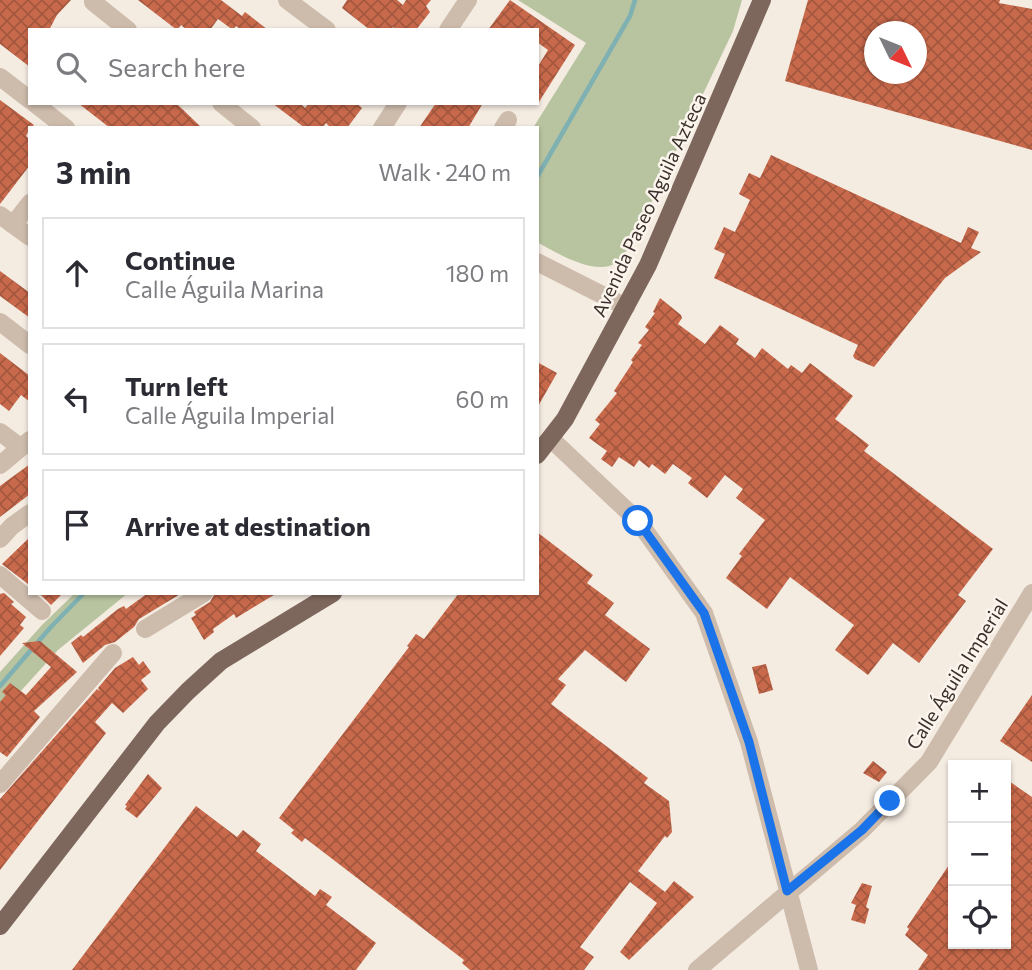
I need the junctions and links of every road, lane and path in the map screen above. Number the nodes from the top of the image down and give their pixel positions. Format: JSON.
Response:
{"nodes":[{"id":1,"x":287,"y":0,"type":"edge"},
{"id":2,"x":468,"y":0,"type":"edge"},
{"id":3,"x":762,"y":0,"type":"edge"},
{"id":4,"x":93,"y":2,"type":"dead end"},
{"id":5,"x":126,"y":28,"type":"edge"},
{"id":6,"x":324,"y":28,"type":"edge"},
{"id":7,"x":449,"y":28,"type":"edge"},
{"id":8,"x":0,"y":77,"type":"edge"},
{"id":9,"x":28,"y":99,"type":"edge"},
{"id":10,"x":36,"y":105,"type":"edge"},
{"id":11,"x":223,"y":105,"type":"edge"},
{"id":12,"x":397,"y":105,"type":"edge"},
{"id":13,"x":63,"y":126,"type":"edge"},
{"id":14,"x":250,"y":126,"type":"edge"},
{"id":15,"x":383,"y":126,"type":"edge"},
{"id":16,"x":28,"y":204,"type":"edge"},
{"id":17,"x":7,"y":220,"type":"edge"},
{"id":18,"x":28,"y":236,"type":"edge"},
{"id":19,"x":539,"y":263,"type":"edge"},
{"id":20,"x":626,"y":307,"type":"junction"},
{"id":21,"x":0,"y":322,"type":"edge"},
{"id":22,"x":28,"y":343,"type":"edge"},
{"id":23,"x":0,"y":432,"type":"edge"},
{"id":24,"x":551,"y":439,"type":"junction"},
{"id":25,"x":25,"y":444,"type":"edge"},
{"id":26,"x":539,"y":453,"type":"edge"},
{"id":27,"x":0,"y":465,"type":"edge"},
{"id":28,"x":28,"y":514,"type":"edge"},
{"id":29,"x":0,"y":539,"type":"edge"},
{"id":30,"x":0,"y":575,"type":"edge"},
{"id":31,"x":1032,"y":593,"type":"edge"},
{"id":32,"x":201,"y":595,"type":"edge"},
{"id":33,"x":328,"y":595,"type":"edge"},
{"id":34,"x":42,"y":611,"type":"dead end"},
{"id":35,"x":145,"y":629,"type":"dead end"},
{"id":36,"x":113,"y":653,"type":"dead end"},
{"id":37,"x":0,"y":784,"type":"edge"},
{"id":38,"x":787,"y":891,"type":"junction"},
{"id":39,"x":0,"y":926,"type":"edge"},
{"id":40,"x":696,"y":970,"type":"edge"},
{"id":41,"x":809,"y":970,"type":"edge"}],
"edges":[{"from":1,"to":6,"type":"street"},
{"from":2,"to":7,"type":"street"},
{"from":3,"to":20,"type":"main road","name":"Avenida Paseo Aguila Azteca"},
{"from":4,"to":5,"type":"street"},
{"from":8,"to":9,"type":"street"},
{"from":10,"to":13,"type":"street"},
{"from":11,"to":14,"type":"street"},
{"from":12,"to":15,"type":"street"},
{"from":16,"to":17,"type":"street"},
{"from":17,"to":18,"type":"street"},
{"from":19,"to":20,"type":"street"},
{"from":20,"to":24,"type":"main road","name":"Avenida Paseo Aguila Azteca"},
{"from":21,"to":22,"type":"street"},
{"from":23,"to":25,"type":"street"},
{"from":24,"to":26,"type":"main road","name":"Avenida Paseo Aguila Azteca"},
{"from":24,"to":38,"type":"street"},
{"from":25,"to":27,"type":"street"},
{"from":28,"to":29,"type":"street"},
{"from":30,"to":34,"type":"street"},
{"from":31,"to":38,"type":"street","name":"Calle Águila Imperial"},
{"from":32,"to":35,"type":"street"},
{"from":33,"to":39,"type":"main road"},
{"from":36,"to":37,"type":"street"},
{"from":38,"to":40,"type":"street","name":"Calle Águila Imperial"},
{"from":38,"to":41,"type":"street"}]}
